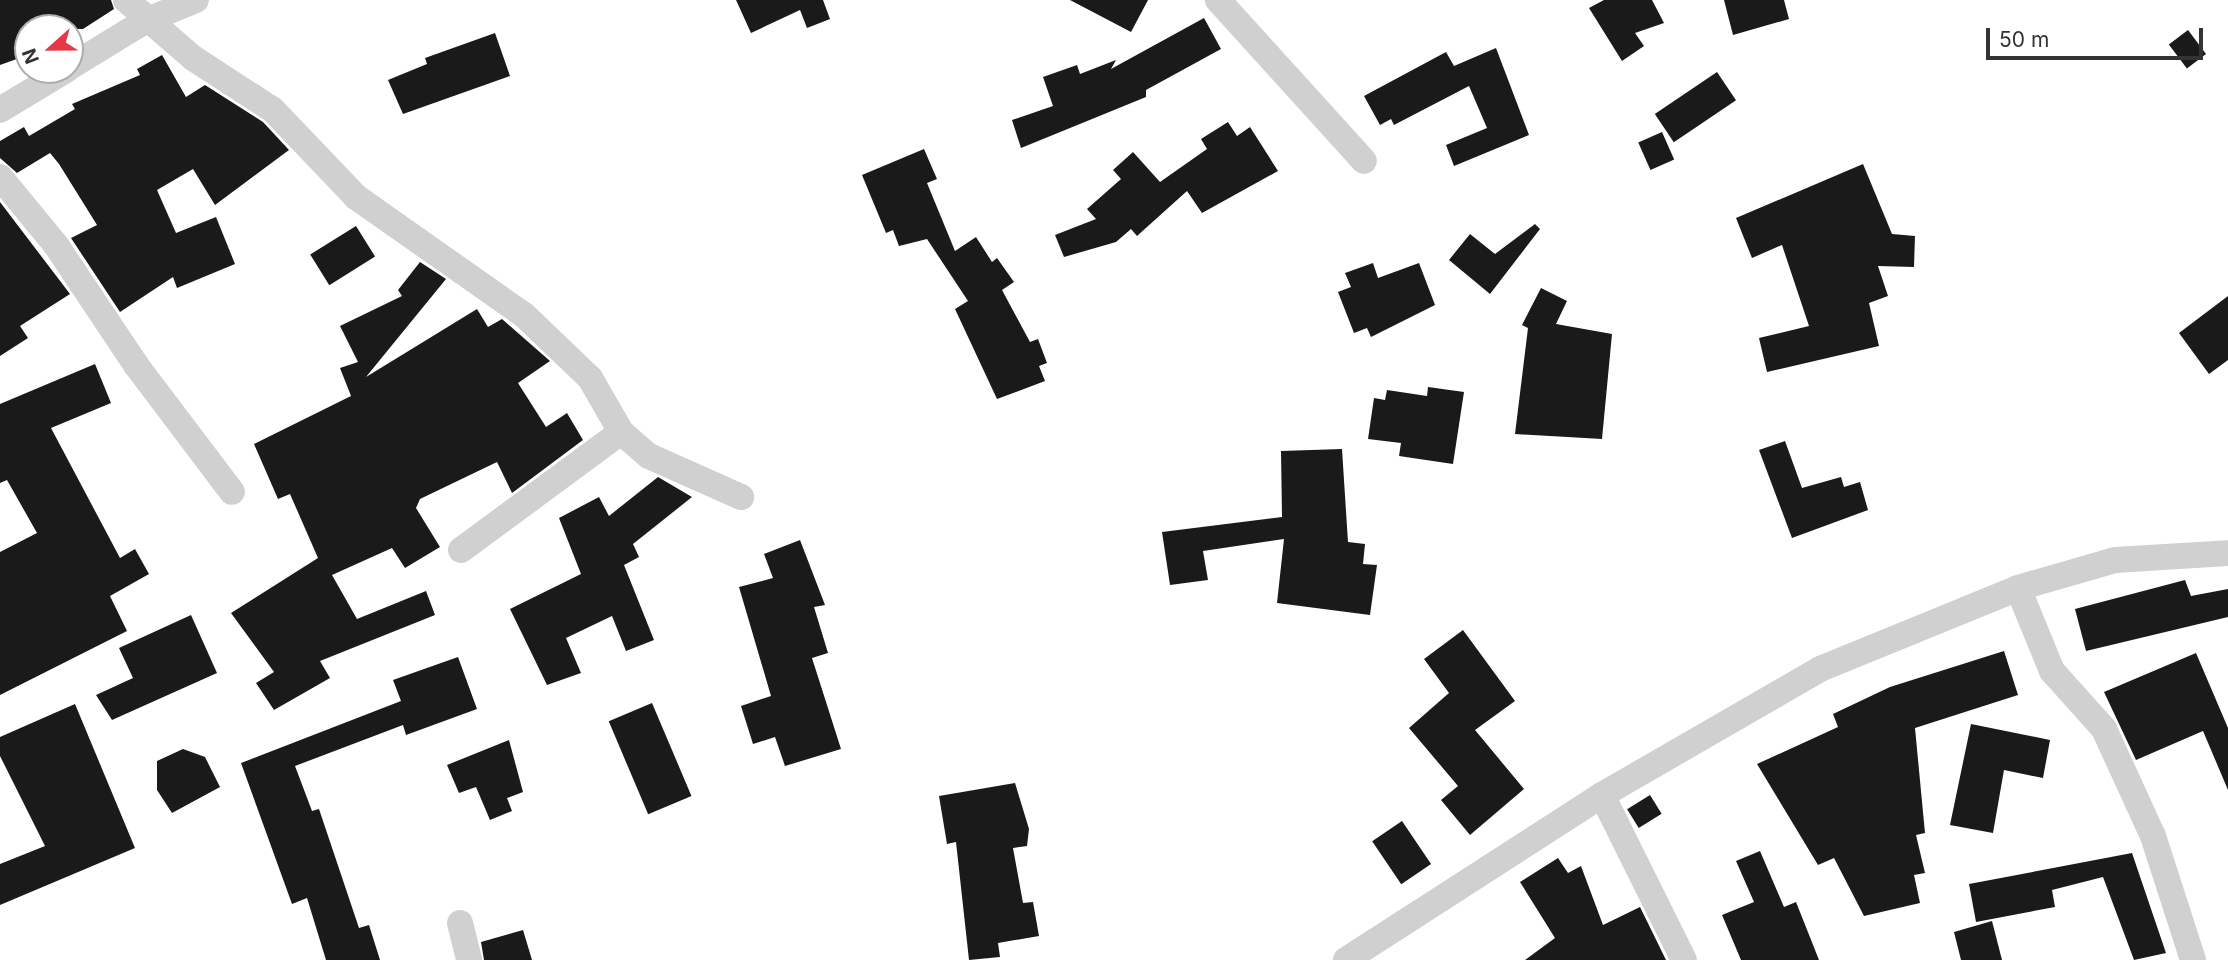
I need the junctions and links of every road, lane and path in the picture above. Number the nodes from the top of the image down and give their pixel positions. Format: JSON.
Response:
{"nodes":[{"id":1,"x":126,"y":0,"type":"edge"},
{"id":2,"x":196,"y":0,"type":"edge"},
{"id":3,"x":1218,"y":0,"type":"edge"},
{"id":4,"x":145,"y":21,"type":"junction"},
{"id":5,"x":84,"y":59,"type":"edge"},
{"id":6,"x":43,"y":84,"type":"edge"},
{"id":7,"x":0,"y":110,"type":"edge"},
{"id":8,"x":1364,"y":161,"type":"dead end"},
{"id":9,"x":0,"y":177,"type":"edge"},
{"id":10,"x":621,"y":432,"type":"junction"},
{"id":11,"x":232,"y":492,"type":"dead end"},
{"id":12,"x":741,"y":497,"type":"dead end"},
{"id":13,"x":461,"y":550,"type":"dead end"},
{"id":14,"x":2228,"y":553,"type":"edge"},
{"id":15,"x":2018,"y":588,"type":"junction"},
{"id":16,"x":1602,"y":794,"type":"junction"},
{"id":17,"x":460,"y":923,"type":"dead end"},
{"id":18,"x":1355,"y":958,"type":"edge"},
{"id":19,"x":469,"y":960,"type":"edge"},
{"id":20,"x":1684,"y":960,"type":"edge"},
{"id":21,"x":2193,"y":960,"type":"edge"}],
"edges":[{"from":1,"to":4,"type":"street"},
{"from":2,"to":4,"type":"street"},
{"from":3,"to":8,"type":"street"},
{"from":4,"to":5,"type":"street"},
{"from":4,"to":10,"type":"street"},
{"from":6,"to":7,"type":"street"},
{"from":9,"to":11,"type":"street"},
{"from":10,"to":12,"type":"street"},
{"from":10,"to":13,"type":"street"},
{"from":14,"to":15,"type":"street"},
{"from":15,"to":16,"type":"street"},
{"from":15,"to":21,"type":"street"},
{"from":16,"to":18,"type":"street"},
{"from":16,"to":20,"type":"street"},
{"from":17,"to":19,"type":"street"}]}
